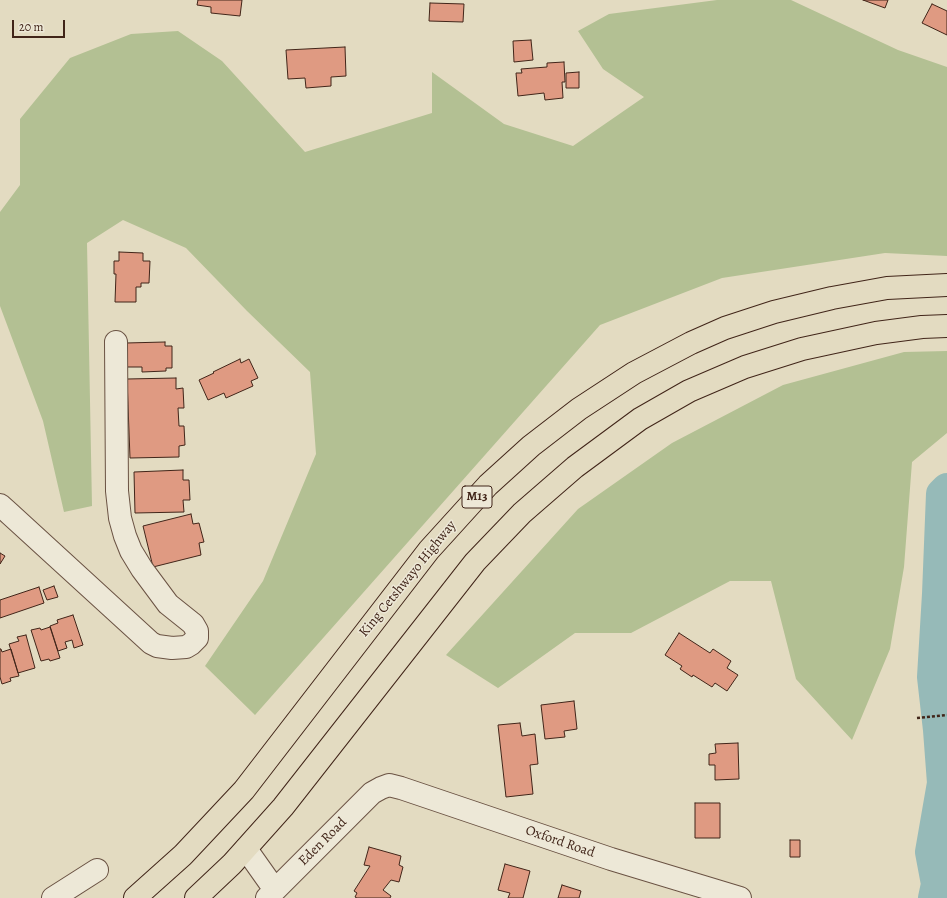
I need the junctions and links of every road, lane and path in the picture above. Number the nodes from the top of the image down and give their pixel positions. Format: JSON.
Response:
{"nodes":[{"id":1,"x":947,"y":285,"type":"edge"},
{"id":2,"x":947,"y":326,"type":"edge"},
{"id":3,"x":116,"y":342,"type":"dead end"},
{"id":4,"x":0,"y":506,"type":"edge"},
{"id":5,"x":947,"y":715,"type":"edge"},
{"id":6,"x":917,"y":718,"type":"dead end"},
{"id":7,"x":381,"y":788,"type":"joint"},
{"id":8,"x":246,"y":849,"type":"junction"},
{"id":9,"x":97,"y":870,"type":"dead end"},
{"id":10,"x":271,"y":894,"type":"edge"},
{"id":11,"x":53,"y":898,"type":"edge"},
{"id":12,"x":135,"y":898,"type":"edge"},
{"id":13,"x":196,"y":898,"type":"edge"},
{"id":14,"x":740,"y":898,"type":"edge"}],
"edges":[{"from":1,"to":12,"type":"highway","name":"King Cetshwayo Highway","number":"M13"},
{"from":2,"to":8,"type":"highway"},
{"from":3,"to":4,"type":"street"},
{"from":5,"to":6,"type":"path"},
{"from":7,"to":10,"type":"street","name":"Eden Road"},
{"from":7,"to":14,"type":"street","name":"Oxford Road"},
{"from":8,"to":10,"type":"street"},
{"from":8,"to":13,"type":"highway"},
{"from":9,"to":11,"type":"street"}]}
